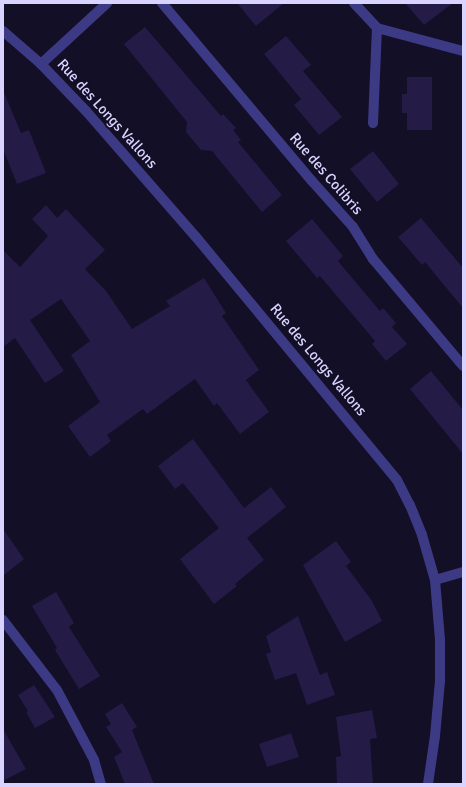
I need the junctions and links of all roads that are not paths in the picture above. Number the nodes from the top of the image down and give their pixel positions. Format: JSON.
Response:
{"nodes":[{"id":1,"x":107,"y":3,"type":"edge"},
{"id":2,"x":162,"y":3,"type":"edge"},
{"id":3,"x":354,"y":3,"type":"edge"},
{"id":4,"x":377,"y":28,"type":"junction"},
{"id":5,"x":3,"y":31,"type":"edge"},
{"id":6,"x":463,"y":51,"type":"edge"},
{"id":7,"x":41,"y":64,"type":"junction"},
{"id":8,"x":373,"y":123,"type":"dead end"},
{"id":9,"x":463,"y":366,"type":"edge"},
{"id":10,"x":463,"y":572,"type":"edge"},
{"id":11,"x":435,"y":580,"type":"junction"},
{"id":12,"x":3,"y":620,"type":"edge"},
{"id":13,"x":101,"y":784,"type":"edge"},
{"id":14,"x":428,"y":784,"type":"edge"}],
"edges":[{"from":1,"to":7,"type":"street"},
{"from":2,"to":9,"type":"street","name":"Rue des Colibris"},
{"from":3,"to":4,"type":"street"},
{"from":4,"to":6,"type":"street"},
{"from":4,"to":8,"type":"street"},
{"from":5,"to":7,"type":"street","name":"Rue des Longs Vallons"},
{"from":7,"to":11,"type":"street","name":"Rue des Longs Vallons"},
{"from":10,"to":11,"type":"street"},
{"from":11,"to":14,"type":"street","name":"Rue des Longs Vallons"},
{"from":12,"to":13,"type":"street"}]}
